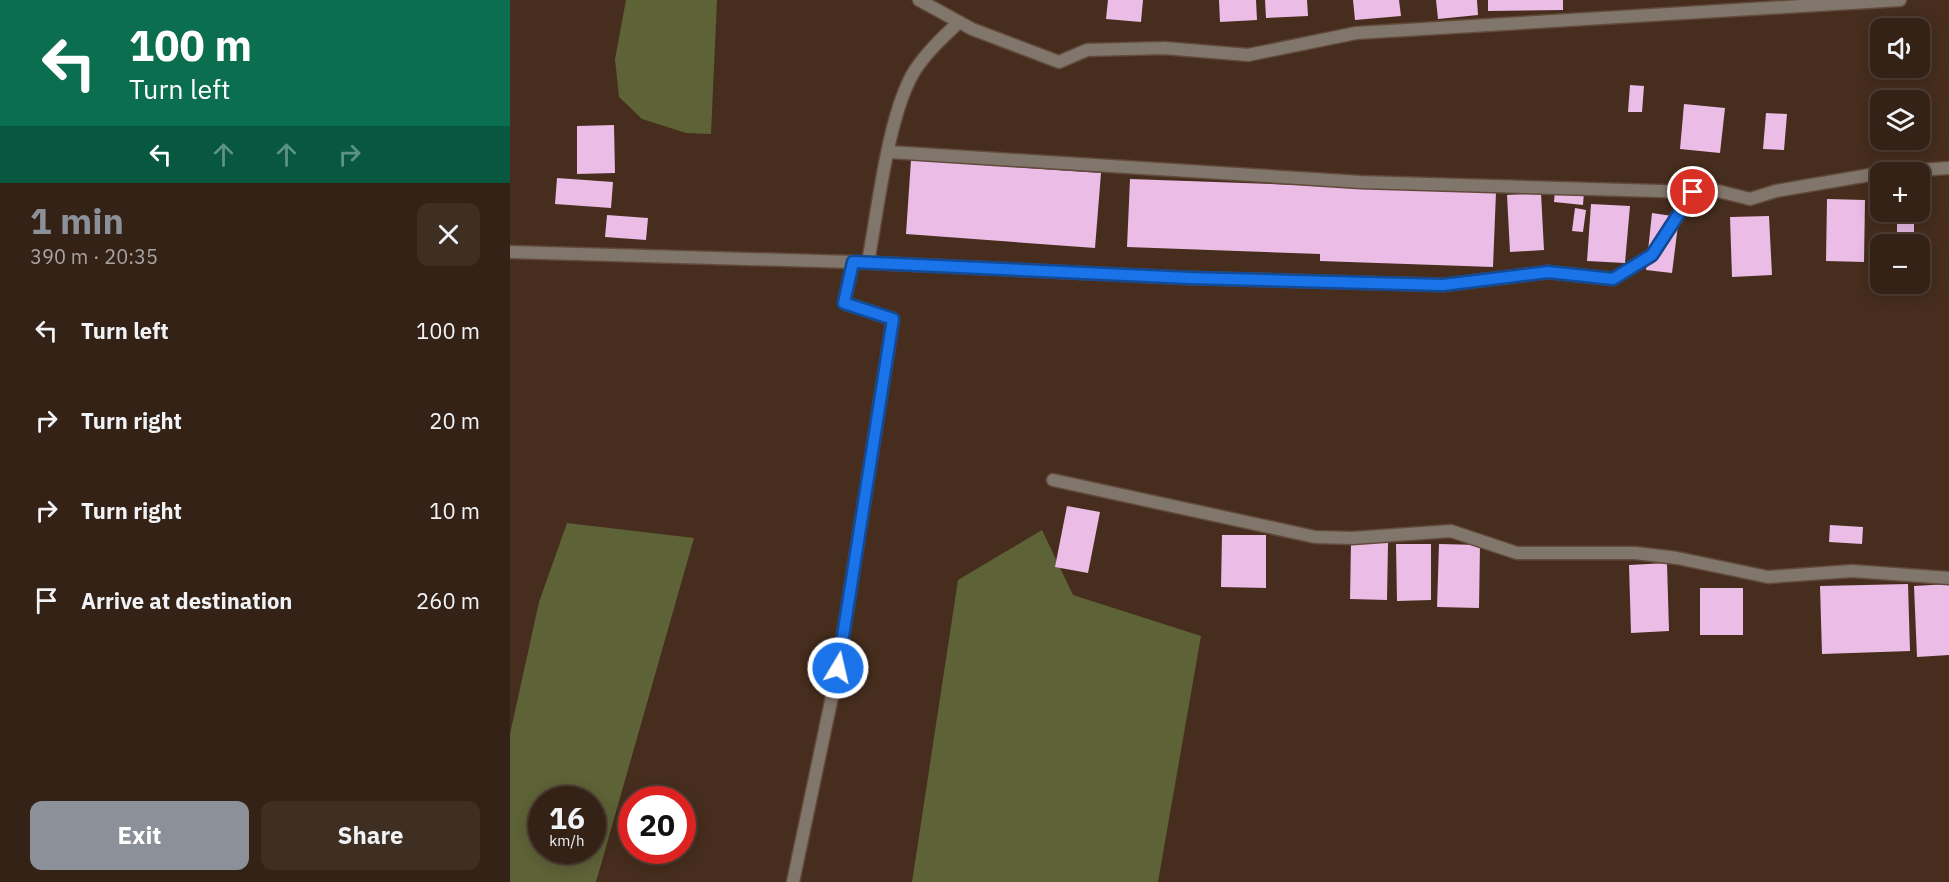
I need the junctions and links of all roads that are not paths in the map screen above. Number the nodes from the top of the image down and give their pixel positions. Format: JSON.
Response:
{"nodes":[{"id":1,"x":919,"y":0,"type":"edge"},
{"id":2,"x":1900,"y":0,"type":"edge"},
{"id":3,"x":959,"y":22,"type":"junction"},
{"id":4,"x":889,"y":152,"type":"junction"},
{"id":5,"x":1949,"y":168,"type":"edge"},
{"id":6,"x":1930,"y":169,"type":"edge"},
{"id":7,"x":1870,"y":175,"type":"edge"},
{"id":8,"x":1693,"y":192,"type":"junction"},
{"id":9,"x":510,"y":252,"type":"edge"},
{"id":10,"x":853,"y":262,"type":"junction"},
{"id":11,"x":868,"y":262,"type":"junction"},
{"id":12,"x":1053,"y":480,"type":"dead end"},
{"id":13,"x":1949,"y":579,"type":"edge"},
{"id":14,"x":793,"y":882,"type":"edge"}],
"edges":[{"from":1,"to":3,"type":"lane"},
{"from":2,"to":3,"type":"lane"},
{"from":3,"to":4,"type":"lane"},
{"from":4,"to":8,"type":"lane"},
{"from":4,"to":11,"type":"lane"},
{"from":5,"to":6,"type":"lane"},
{"from":7,"to":8,"type":"lane"},
{"from":8,"to":11,"type":"lane"},
{"from":9,"to":10,"type":"lane"},
{"from":10,"to":11,"type":"lane"},
{"from":10,"to":14,"type":"lane"},
{"from":12,"to":13,"type":"lane"}]}
